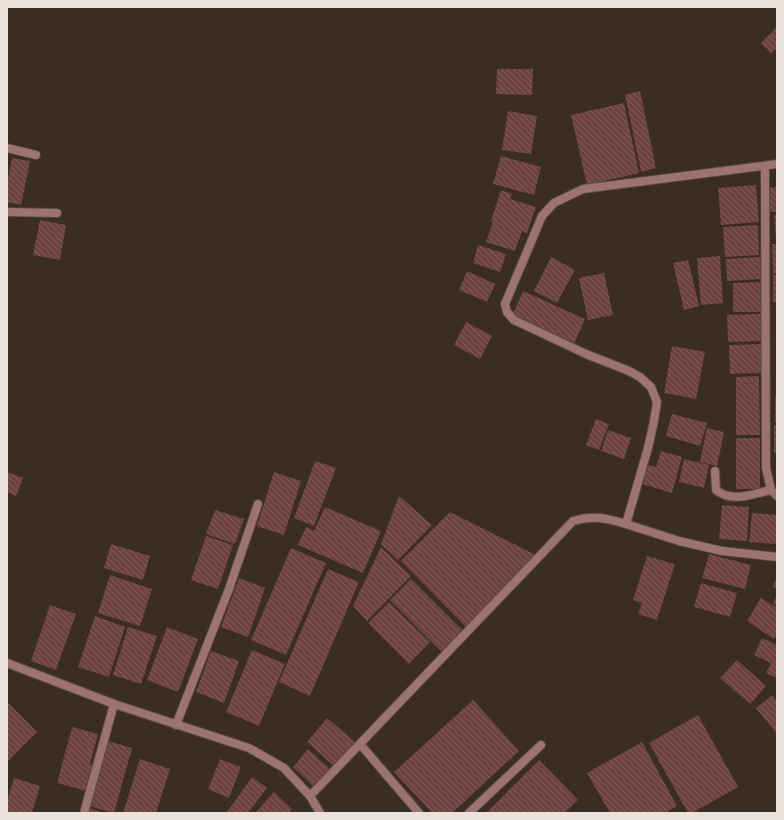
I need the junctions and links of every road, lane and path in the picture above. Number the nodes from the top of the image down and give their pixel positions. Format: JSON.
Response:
{"nodes":[{"id":1,"x":7,"y":148,"type":"edge"},
{"id":2,"x":36,"y":155,"type":"dead end"},
{"id":3,"x":777,"y":164,"type":"edge"},
{"id":4,"x":765,"y":166,"type":"junction"},
{"id":5,"x":7,"y":212,"type":"edge"},
{"id":6,"x":58,"y":213,"type":"dead end"},
{"id":7,"x":715,"y":471,"type":"dead end"},
{"id":8,"x":774,"y":493,"type":"edge"},
{"id":9,"x":258,"y":504,"type":"dead end"},
{"id":10,"x":626,"y":524,"type":"junction"},
{"id":11,"x":777,"y":557,"type":"edge"},
{"id":12,"x":7,"y":663,"type":"edge"},
{"id":13,"x":114,"y":704,"type":"junction"},
{"id":14,"x":176,"y":725,"type":"junction"},
{"id":15,"x":360,"y":744,"type":"junction"},
{"id":16,"x":541,"y":745,"type":"dead end"},
{"id":17,"x":310,"y":796,"type":"junction"},
{"id":18,"x":84,"y":813,"type":"edge"},
{"id":19,"x":320,"y":813,"type":"edge"},
{"id":20,"x":419,"y":813,"type":"edge"},
{"id":21,"x":469,"y":813,"type":"edge"}],
"edges":[{"from":1,"to":2,"type":"street"},
{"from":3,"to":4,"type":"street"},
{"from":4,"to":8,"type":"street"},
{"from":4,"to":10,"type":"street"},
{"from":5,"to":6,"type":"street"},
{"from":7,"to":8,"type":"street"},
{"from":9,"to":14,"type":"street"},
{"from":10,"to":11,"type":"street"},
{"from":10,"to":15,"type":"street"},
{"from":12,"to":13,"type":"street"},
{"from":13,"to":14,"type":"street"},
{"from":13,"to":18,"type":"street"},
{"from":14,"to":17,"type":"street"},
{"from":15,"to":17,"type":"street"},
{"from":15,"to":20,"type":"street"},
{"from":16,"to":21,"type":"street"},
{"from":17,"to":19,"type":"street"}]}
